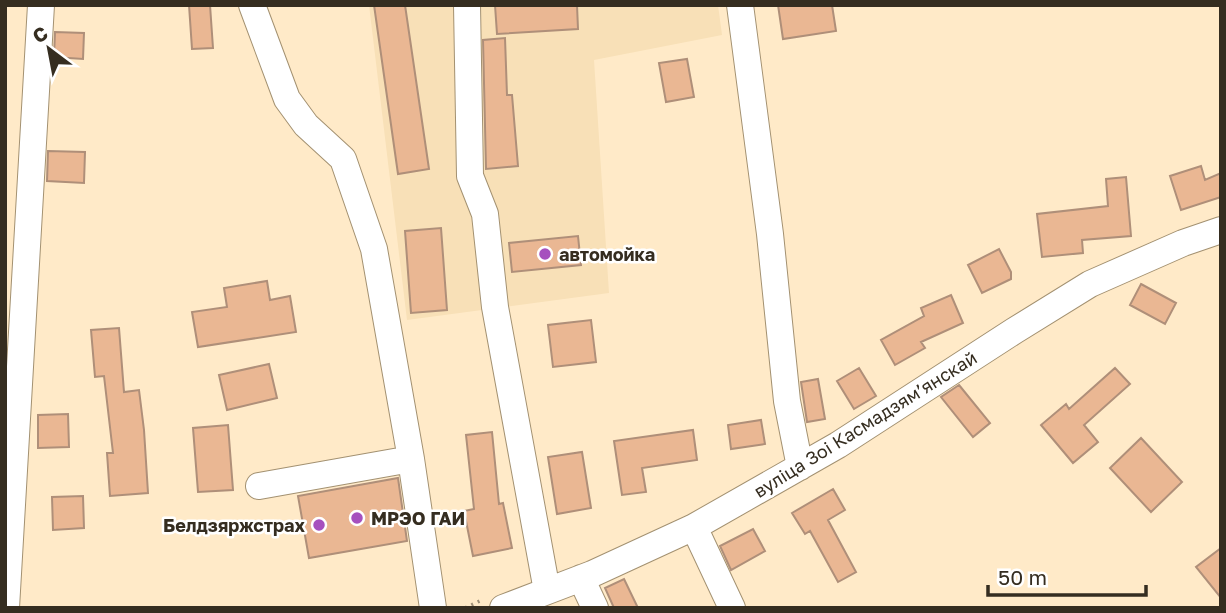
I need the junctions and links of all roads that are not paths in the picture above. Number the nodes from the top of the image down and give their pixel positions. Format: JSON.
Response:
{"nodes":[{"id":1,"x":41,"y":5,"type":"edge"},
{"id":2,"x":252,"y":5,"type":"edge"},
{"id":3,"x":467,"y":5,"type":"edge"},
{"id":4,"x":740,"y":5,"type":"edge"},
{"id":5,"x":1221,"y":230,"type":"edge"},
{"id":6,"x":411,"y":458,"type":"junction"},
{"id":7,"x":800,"y":467,"type":"junction"},
{"id":8,"x":259,"y":486,"type":"dead end"},
{"id":9,"x":694,"y":527,"type":"junction"},
{"id":10,"x":581,"y":578,"type":"junction"},
{"id":11,"x":547,"y":591,"type":"junction"},
{"id":12,"x":6,"y":608,"type":"edge"},
{"id":13,"x":433,"y":608,"type":"edge"},
{"id":14,"x":503,"y":608,"type":"edge"},
{"id":15,"x":595,"y":608,"type":"edge"},
{"id":16,"x":732,"y":608,"type":"edge"}],
"edges":[{"from":1,"to":12,"type":"street"},
{"from":2,"to":6,"type":"street"},
{"from":3,"to":11,"type":"street"},
{"from":4,"to":7,"type":"street"},
{"from":5,"to":7,"type":"street","name":"вуліца Зоі Касмадзямʼянскай"},
{"from":6,"to":8,"type":"street"},
{"from":6,"to":13,"type":"street"},
{"from":7,"to":9,"type":"street","name":"вуліца Зоі Касмадзямʼянскай"},
{"from":9,"to":10,"type":"street","name":"вуліца Зоі Касмадзямʼянскай"},
{"from":9,"to":16,"type":"street"},
{"from":10,"to":11,"type":"street","name":"вуліца Зоі Касмадзямʼянскай"},
{"from":10,"to":15,"type":"street"},
{"from":11,"to":14,"type":"street","name":"вуліца Зоі Касмадзямʼянскай"}]}
